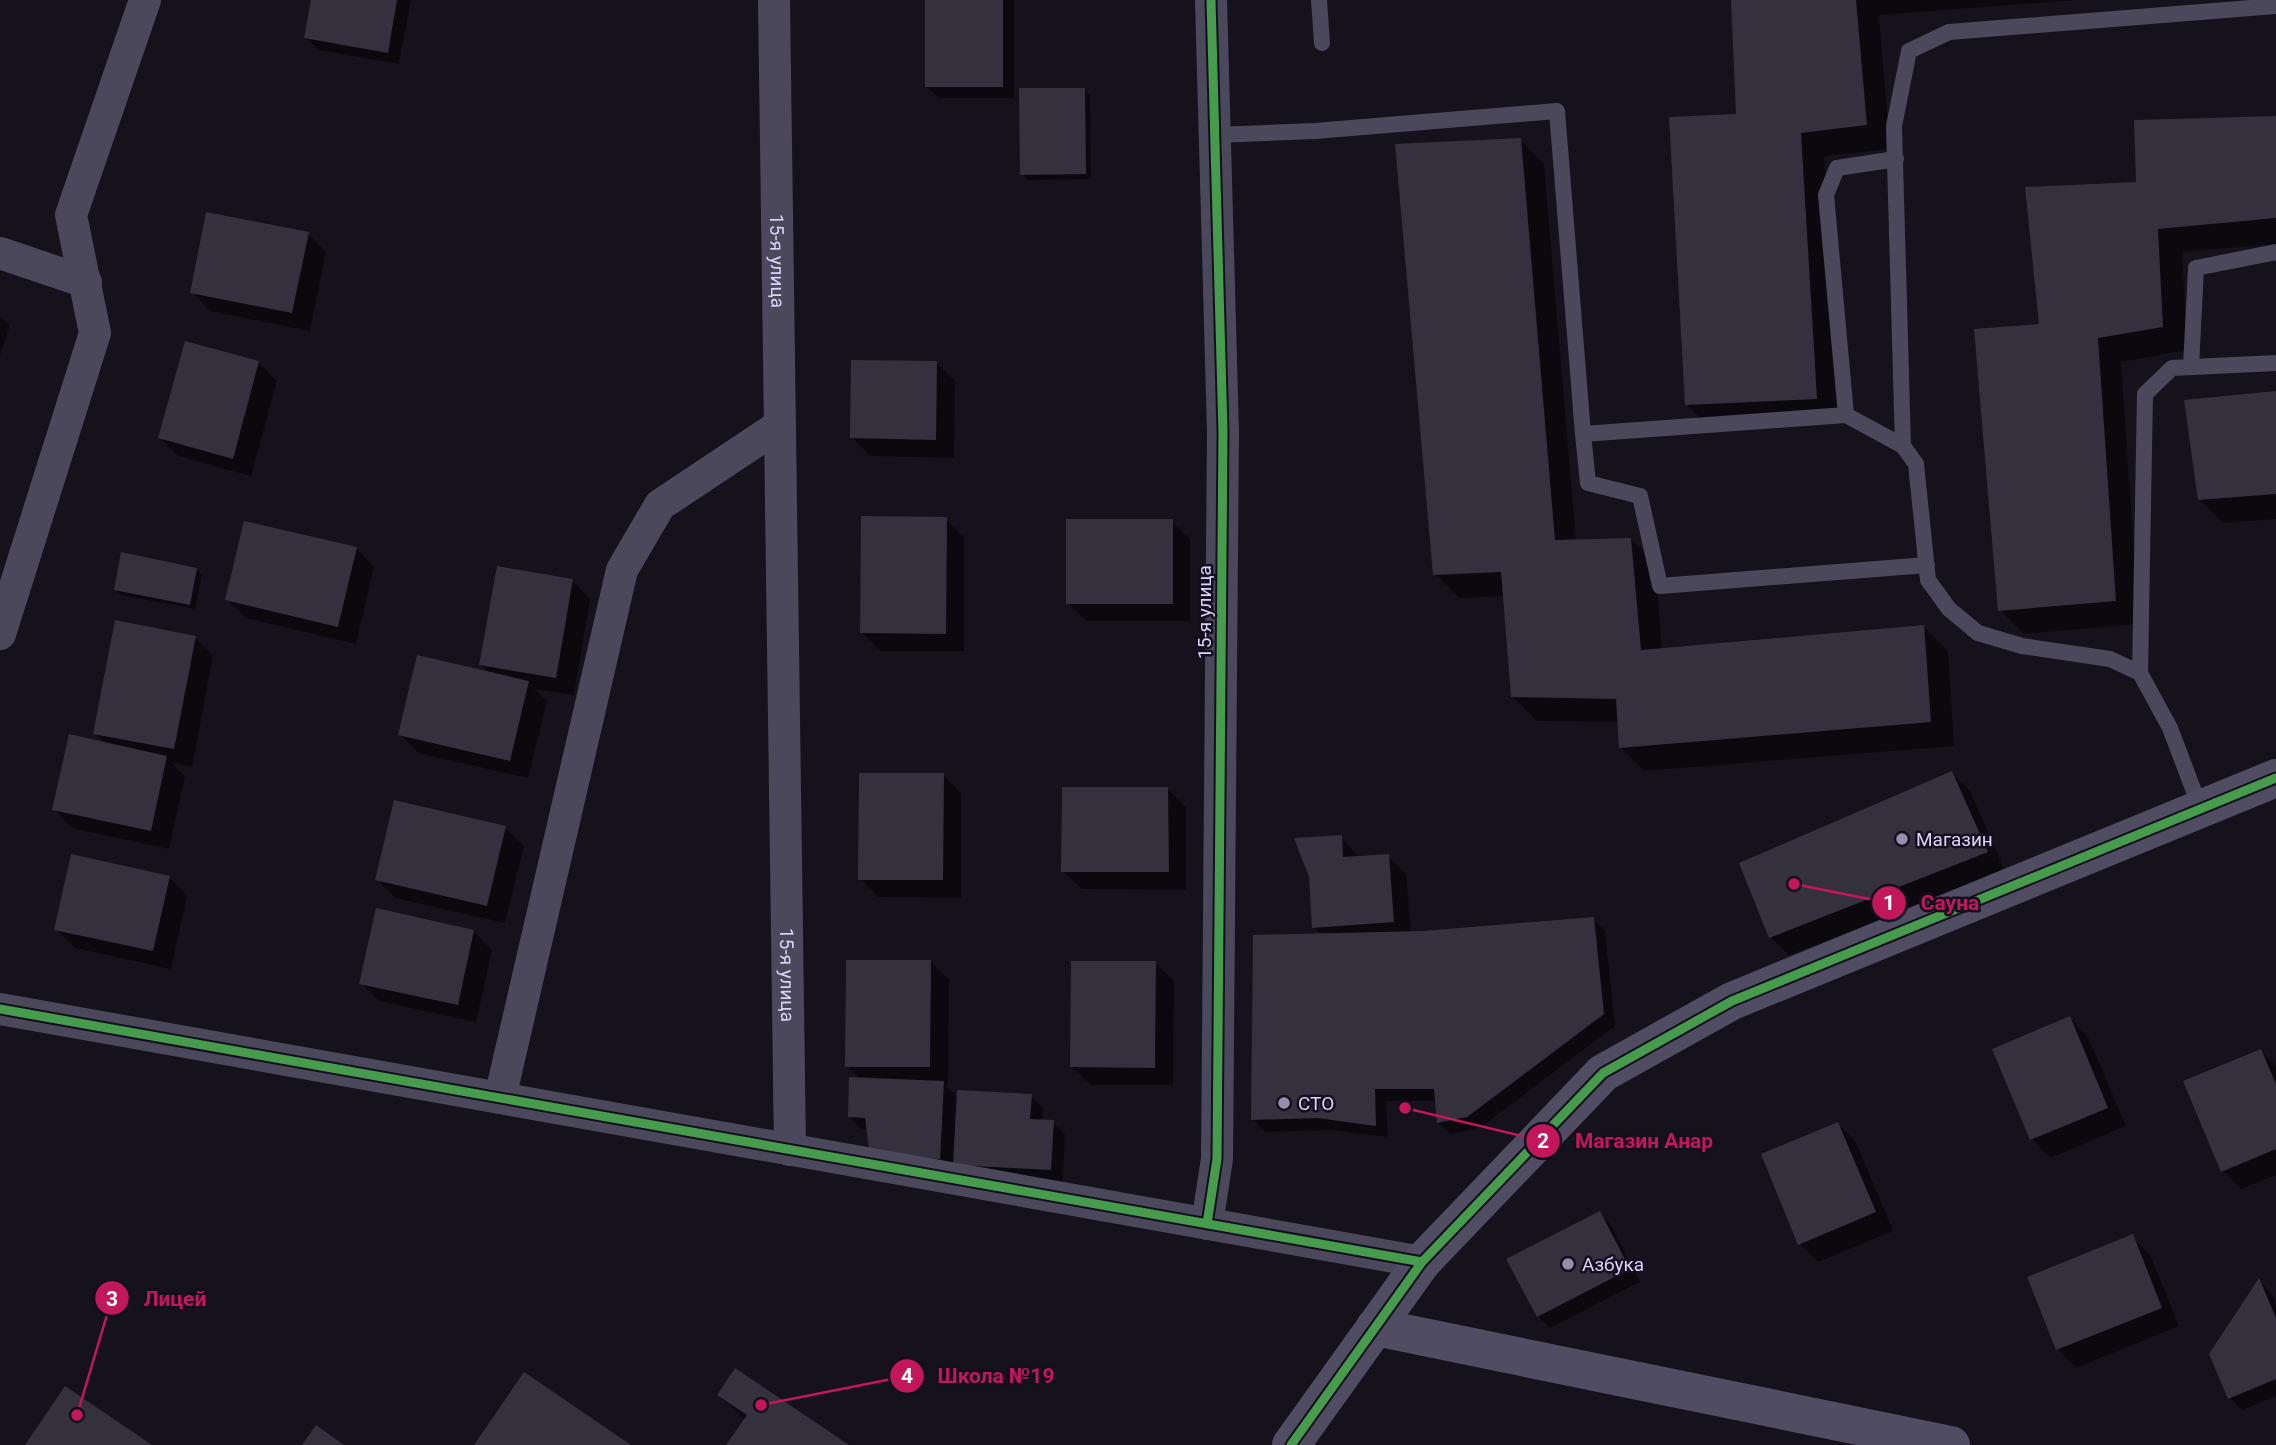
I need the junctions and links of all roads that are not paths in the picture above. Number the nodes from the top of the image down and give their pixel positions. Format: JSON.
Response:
{"nodes":[{"id":1,"x":145,"y":0,"type":"edge"},
{"id":2,"x":774,"y":0,"type":"edge"},
{"id":3,"x":1211,"y":0,"type":"edge"},
{"id":4,"x":1319,"y":0,"type":"edge"},
{"id":5,"x":2276,"y":6,"type":"edge"},
{"id":6,"x":2160,"y":8,"type":"edge"},
{"id":7,"x":1322,"y":43,"type":"dead end"},
{"id":8,"x":1216,"y":135,"type":"junction"},
{"id":9,"x":1896,"y":159,"type":"junction"},
{"id":10,"x":2276,"y":252,"type":"edge"},
{"id":11,"x":0,"y":253,"type":"edge"},
{"id":12,"x":86,"y":282,"type":"junction"},
{"id":13,"x":2276,"y":363,"type":"edge"},
{"id":14,"x":2191,"y":368,"type":"junction"},
{"id":15,"x":1846,"y":415,"type":"junction"},
{"id":16,"x":780,"y":425,"type":"junction"},
{"id":17,"x":1583,"y":434,"type":"junction"},
{"id":18,"x":1903,"y":446,"type":"junction"},
{"id":19,"x":1927,"y":565,"type":"junction"},
{"id":20,"x":0,"y":634,"type":"edge"},
{"id":21,"x":2140,"y":673,"type":"junction"},
{"id":22,"x":2276,"y":778,"type":"edge"},
{"id":23,"x":2201,"y":810,"type":"junction"},
{"id":24,"x":0,"y":1009,"type":"edge"},
{"id":25,"x":500,"y":1098,"type":"junction"},
{"id":26,"x":790,"y":1150,"type":"junction"},
{"id":27,"x":1207,"y":1224,"type":"junction"},
{"id":28,"x":1422,"y":1262,"type":"junction"},
{"id":29,"x":1376,"y":1327,"type":"junction"},
{"id":30,"x":1291,"y":1445,"type":"edge"},
{"id":31,"x":1951,"y":1445,"type":"edge"}],
"edges":[{"from":1,"to":12,"type":"street"},
{"from":2,"to":16,"type":"street","name":"15-я улица"},
{"from":3,"to":8,"type":"street","name":"15-я улица"},
{"from":4,"to":7,"type":"lane"},
{"from":5,"to":6,"type":"lane"},
{"from":6,"to":9,"type":"lane"},
{"from":8,"to":17,"type":"lane"},
{"from":8,"to":27,"type":"street","name":"15-я улица"},
{"from":9,"to":15,"type":"lane"},
{"from":9,"to":18,"type":"lane"},
{"from":10,"to":14,"type":"lane"},
{"from":11,"to":12,"type":"street"},
{"from":12,"to":20,"type":"street"},
{"from":13,"to":14,"type":"lane"},
{"from":14,"to":21,"type":"lane"},
{"from":15,"to":17,"type":"lane"},
{"from":15,"to":18,"type":"lane"},
{"from":16,"to":25,"type":"street"},
{"from":16,"to":26,"type":"street","name":"15-я улица"},
{"from":17,"to":19,"type":"lane"},
{"from":18,"to":19,"type":"lane"},
{"from":19,"to":21,"type":"lane"},
{"from":21,"to":23,"type":"lane"},
{"from":22,"to":23,"type":"street"},
{"from":23,"to":28,"type":"street"},
{"from":24,"to":25,"type":"street"},
{"from":25,"to":26,"type":"street"},
{"from":26,"to":27,"type":"street"},
{"from":27,"to":28,"type":"street"},
{"from":28,"to":29,"type":"street"},
{"from":29,"to":30,"type":"street"},
{"from":29,"to":31,"type":"street"}]}
